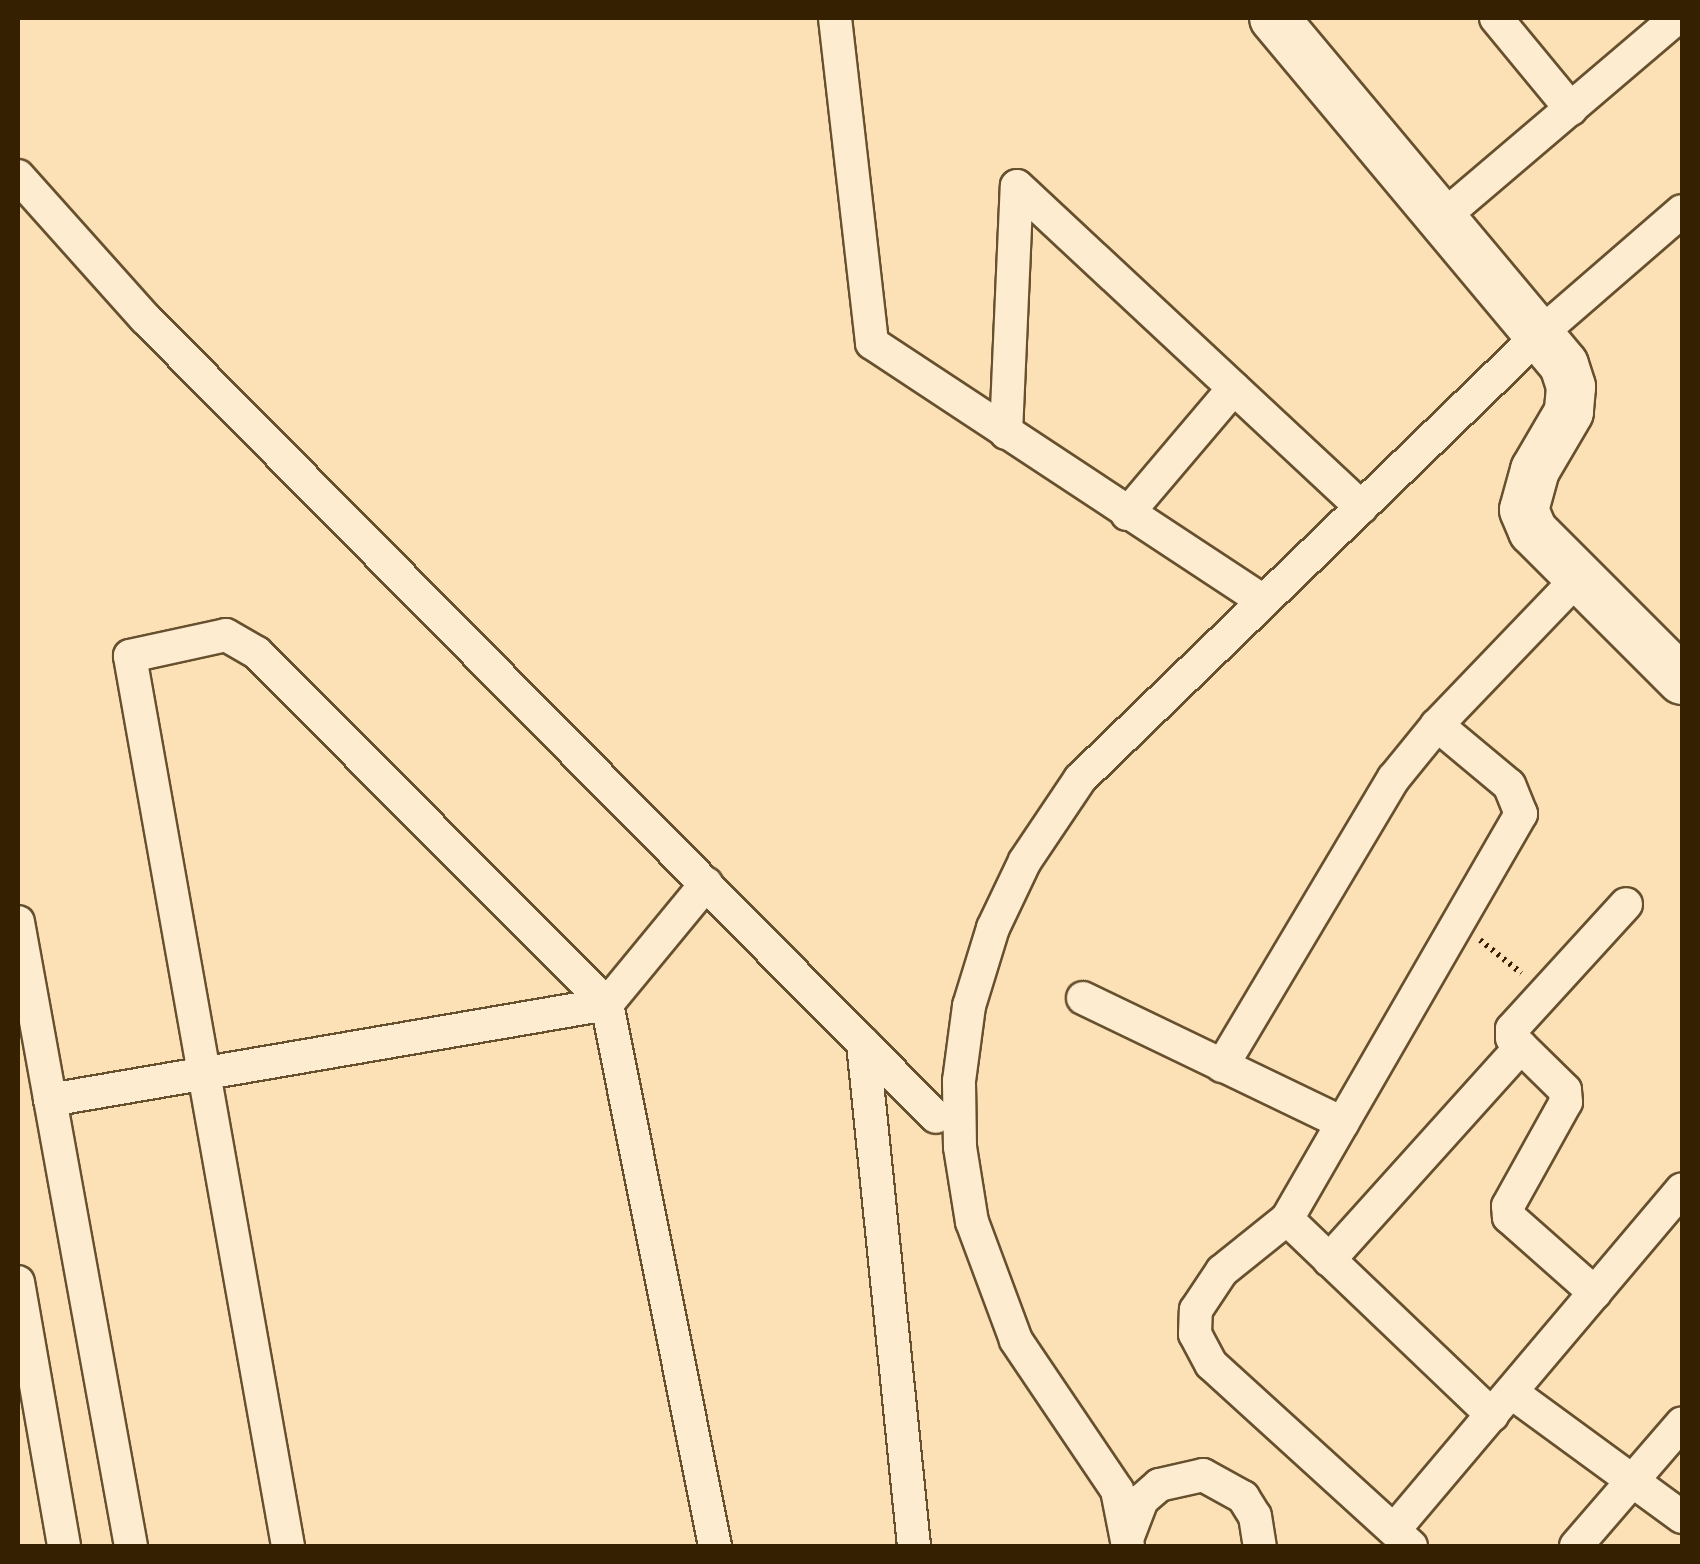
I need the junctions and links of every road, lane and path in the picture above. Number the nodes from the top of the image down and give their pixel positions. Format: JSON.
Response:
{"nodes":[{"id":1,"x":835,"y":18,"type":"edge"},
{"id":2,"x":1496,"y":18,"type":"edge"},
{"id":3,"x":1677,"y":18,"type":"edge"},
{"id":4,"x":1282,"y":20,"type":"edge"},
{"id":5,"x":1571,"y":109,"type":"junction"},
{"id":6,"x":18,"y":176,"type":"edge"},
{"id":7,"x":1682,"y":212,"type":"edge"},
{"id":8,"x":1444,"y":216,"type":"junction"},
{"id":9,"x":1541,"y":333,"type":"junction"},
{"id":10,"x":1234,"y":388,"type":"junction"},
{"id":11,"x":1006,"y":433,"type":"junction"},
{"id":12,"x":1361,"y":507,"type":"junction"},
{"id":13,"x":1127,"y":514,"type":"junction"},
{"id":14,"x":1578,"y":577,"type":"junction"},
{"id":15,"x":1264,"y":601,"type":"junction"},
{"id":16,"x":1682,"y":680,"type":"edge"},
{"id":17,"x":1437,"y":725,"type":"junction"},
{"id":18,"x":706,"y":884,"type":"junction"},
{"id":19,"x":1626,"y":904,"type":"dead end"},
{"id":20,"x":18,"y":922,"type":"edge"},
{"id":21,"x":1460,"y":924,"type":"junction"},
{"id":22,"x":1545,"y":992,"type":"junction"},
{"id":23,"x":1084,"y":998,"type":"dead end"},
{"id":24,"x":607,"y":1004,"type":"junction"},
{"id":25,"x":863,"y":1043,"type":"junction"},
{"id":26,"x":1521,"y":1047,"type":"junction"},
{"id":27,"x":1222,"y":1066,"type":"junction"},
{"id":28,"x":207,"y":1074,"type":"junction"},
{"id":29,"x":50,"y":1100,"type":"junction"},
{"id":30,"x":936,"y":1117,"type":"dead end"},
{"id":31,"x":1343,"y":1124,"type":"junction"},
{"id":32,"x":1682,"y":1189,"type":"edge"},
{"id":33,"x":1287,"y":1220,"type":"junction"},
{"id":34,"x":1330,"y":1260,"type":"junction"},
{"id":35,"x":18,"y":1282,"type":"edge"},
{"id":36,"x":1595,"y":1293,"type":"junction"},
{"id":37,"x":1501,"y":1404,"type":"junction"},
{"id":38,"x":1682,"y":1423,"type":"edge"},
{"id":39,"x":1090,"y":1450,"type":"junction"},
{"id":40,"x":1180,"y":1476,"type":"junction"},
{"id":41,"x":1632,"y":1482,"type":"junction"},
{"id":42,"x":1682,"y":1517,"type":"edge"},
{"id":43,"x":1402,"y":1538,"type":"edge"},
{"id":44,"x":1128,"y":1543,"type":"edge"},
{"id":45,"x":1261,"y":1544,"type":"edge"},
{"id":46,"x":64,"y":1546,"type":"edge"},
{"id":47,"x":130,"y":1546,"type":"edge"},
{"id":48,"x":288,"y":1546,"type":"edge"},
{"id":49,"x":715,"y":1546,"type":"edge"},
{"id":50,"x":914,"y":1546,"type":"edge"},
{"id":51,"x":1576,"y":1546,"type":"edge"}],
"edges":[{"from":1,"to":11,"type":"street"},
{"from":2,"to":5,"type":"street"},
{"from":3,"to":5,"type":"street"},
{"from":4,"to":8,"type":"street"},
{"from":5,"to":8,"type":"street"},
{"from":6,"to":18,"type":"street"},
{"from":7,"to":9,"type":"street"},
{"from":8,"to":9,"type":"street"},
{"from":9,"to":12,"type":"street"},
{"from":9,"to":14,"type":"street"},
{"from":10,"to":11,"type":"street"},
{"from":10,"to":12,"type":"street"},
{"from":10,"to":13,"type":"street"},
{"from":11,"to":13,"type":"street"},
{"from":12,"to":15,"type":"street"},
{"from":13,"to":15,"type":"street"},
{"from":14,"to":16,"type":"street"},
{"from":14,"to":17,"type":"street"},
{"from":15,"to":39,"type":"street"},
{"from":17,"to":21,"type":"street"},
{"from":17,"to":27,"type":"street"},
{"from":18,"to":24,"type":"street"},
{"from":18,"to":25,"type":"street"},
{"from":19,"to":22,"type":"street"},
{"from":20,"to":29,"type":"street"},
{"from":21,"to":22,"type":"path"},
{"from":21,"to":31,"type":"street"},
{"from":22,"to":26,"type":"street"},
{"from":23,"to":27,"type":"street"},
{"from":24,"to":28,"type":"street"},
{"from":24,"to":28,"type":"street"},
{"from":24,"to":49,"type":"street"},
{"from":25,"to":30,"type":"street"},
{"from":25,"to":50,"type":"street"},
{"from":26,"to":34,"type":"street"},
{"from":26,"to":36,"type":"street"},
{"from":27,"to":31,"type":"street"},
{"from":28,"to":29,"type":"street"},
{"from":28,"to":48,"type":"street"},
{"from":29,"to":47,"type":"street"},
{"from":31,"to":33,"type":"street"},
{"from":32,"to":36,"type":"street"},
{"from":33,"to":34,"type":"street"},
{"from":33,"to":43,"type":"street"},
{"from":34,"to":37,"type":"street"},
{"from":35,"to":46,"type":"street"},
{"from":36,"to":37,"type":"street"},
{"from":37,"to":41,"type":"street"},
{"from":37,"to":43,"type":"street"},
{"from":38,"to":41,"type":"street"},
{"from":39,"to":40,"type":"street"},
{"from":39,"to":44,"type":"street"},
{"from":40,"to":44,"type":"street"},
{"from":40,"to":45,"type":"street"},
{"from":41,"to":42,"type":"street"},
{"from":41,"to":51,"type":"street"}]}
